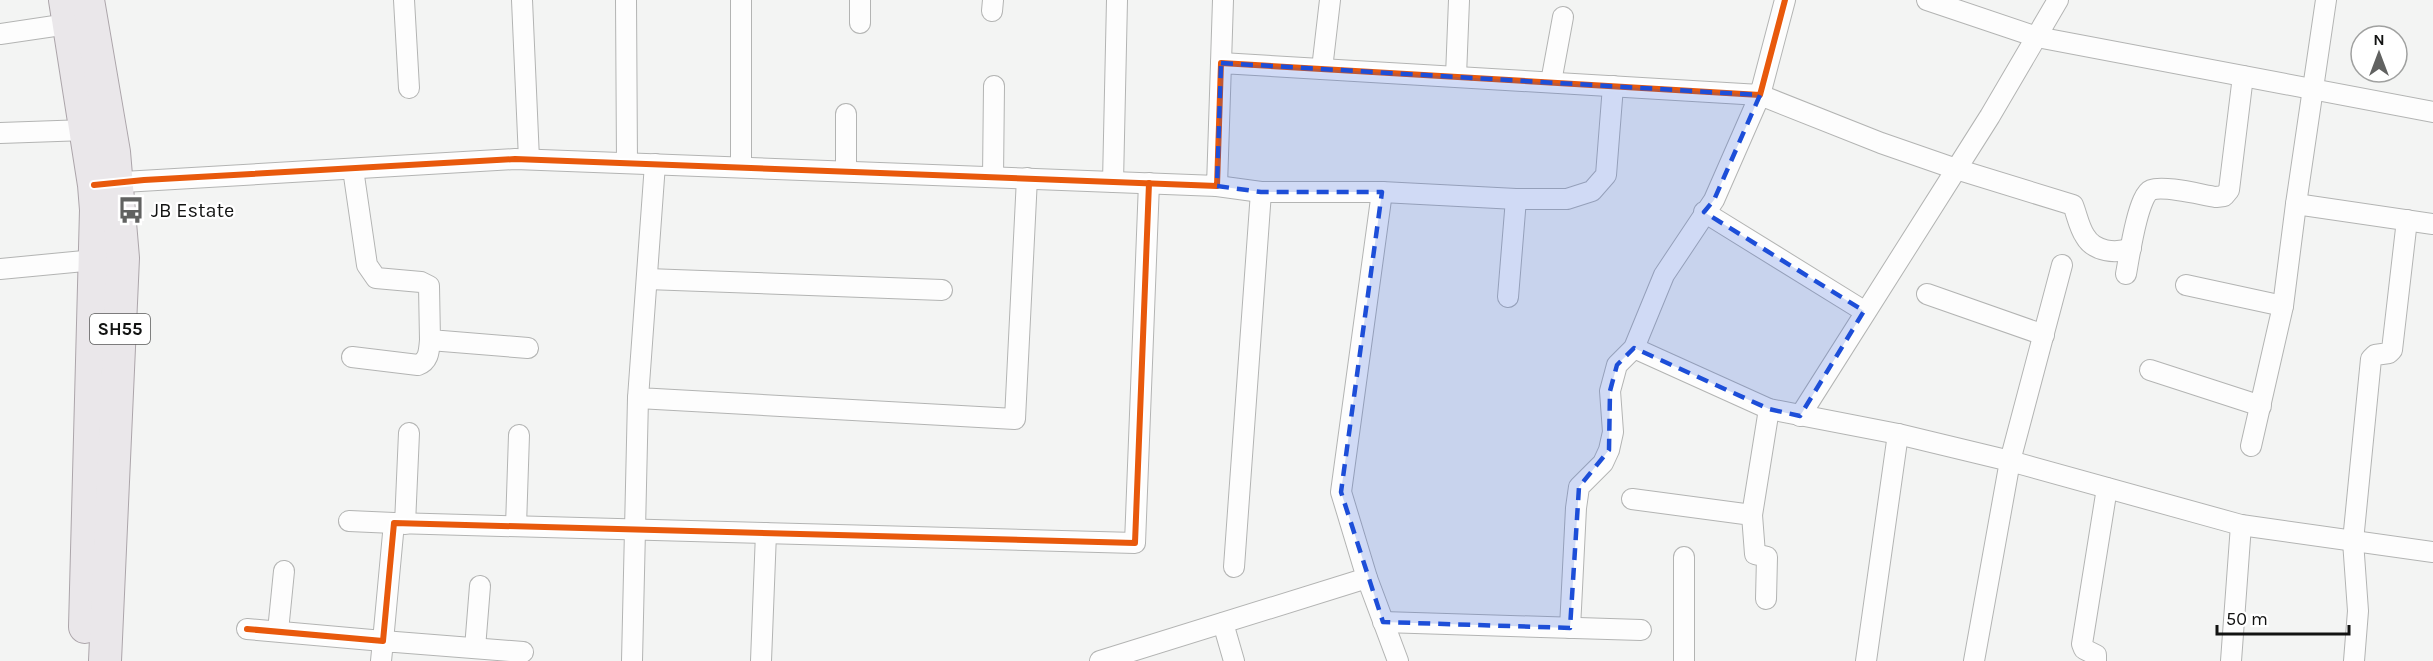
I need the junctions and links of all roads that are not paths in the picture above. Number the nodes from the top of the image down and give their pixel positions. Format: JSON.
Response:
{"nodes":[{"id":1,"x":88,"y":0,"type":"edge"},
{"id":2,"x":404,"y":0,"type":"edge"},
{"id":3,"x":522,"y":0,"type":"edge"},
{"id":4,"x":626,"y":0,"type":"edge"},
{"id":5,"x":741,"y":0,"type":"edge"},
{"id":6,"x":860,"y":0,"type":"edge"},
{"id":7,"x":1117,"y":0,"type":"edge"},
{"id":8,"x":1223,"y":0,"type":"edge"},
{"id":9,"x":1330,"y":0,"type":"edge"},
{"id":10,"x":1459,"y":0,"type":"edge"},
{"id":11,"x":1785,"y":0,"type":"edge"},
{"id":12,"x":1927,"y":0,"type":"edge"},
{"id":13,"x":2058,"y":0,"type":"edge"},
{"id":14,"x":2326,"y":0,"type":"edge"},
{"id":15,"x":66,"y":12,"type":"edge"},
{"id":16,"x":1563,"y":17,"type":"dead end"},
{"id":17,"x":860,"y":23,"type":"dead end"},
{"id":18,"x":0,"y":34,"type":"edge"},
{"id":19,"x":2037,"y":37,"type":"junction"},
{"id":20,"x":1221,"y":63,"type":"junction"},
{"id":21,"x":1322,"y":69,"type":"junction"},
{"id":22,"x":1456,"y":76,"type":"junction"},
{"id":23,"x":2243,"y":76,"type":"junction"},
{"id":24,"x":1551,"y":82,"type":"junction"},
{"id":25,"x":994,"y":86,"type":"dead end"},
{"id":26,"x":1613,"y":86,"type":"junction"},
{"id":27,"x":409,"y":88,"type":"dead end"},
{"id":28,"x":2314,"y":88,"type":"junction"},
{"id":29,"x":1760,"y":95,"type":"junction"},
{"id":30,"x":2433,"y":112,"type":"edge"},
{"id":31,"x":846,"y":114,"type":"dead end"},
{"id":32,"x":86,"y":130,"type":"junction"},
{"id":33,"x":0,"y":133,"type":"edge"},
{"id":34,"x":529,"y":159,"type":"junction"},
{"id":35,"x":627,"y":163,"type":"junction"},
{"id":36,"x":655,"y":164,"type":"junction"},
{"id":37,"x":741,"y":167,"type":"junction"},
{"id":38,"x":353,"y":169,"type":"junction"},
{"id":39,"x":1956,"y":169,"type":"junction"},
{"id":40,"x":846,"y":171,"type":"junction"},
{"id":41,"x":993,"y":177,"type":"junction"},
{"id":42,"x":1027,"y":178,"type":"junction"},
{"id":43,"x":1113,"y":182,"type":"junction"},
{"id":44,"x":106,"y":183,"type":"junction"},
{"id":45,"x":1149,"y":183,"type":"junction"},
{"id":46,"x":1216,"y":186,"type":"junction"},
{"id":47,"x":1261,"y":192,"type":"junction"},
{"id":48,"x":1382,"y":192,"type":"junction"},
{"id":49,"x":1516,"y":199,"type":"junction"},
{"id":50,"x":2296,"y":204,"type":"junction"},
{"id":51,"x":1704,"y":212,"type":"junction"},
{"id":52,"x":2407,"y":220,"type":"junction"},
{"id":53,"x":2433,"y":224,"type":"edge"},
{"id":54,"x":2131,"y":248,"type":"junction"},
{"id":55,"x":109,"y":259,"type":"junction"},
{"id":56,"x":2062,"y":265,"type":"dead end"},
{"id":57,"x":0,"y":269,"type":"edge"},
{"id":58,"x":2126,"y":274,"type":"dead end"},
{"id":59,"x":647,"y":279,"type":"junction"},
{"id":60,"x":2186,"y":285,"type":"dead end"},
{"id":61,"x":942,"y":290,"type":"dead end"},
{"id":62,"x":1927,"y":294,"type":"dead end"},
{"id":63,"x":1508,"y":297,"type":"dead end"},
{"id":64,"x":2283,"y":306,"type":"junction"},
{"id":65,"x":1864,"y":311,"type":"junction"},
{"id":66,"x":2044,"y":335,"type":"junction"},
{"id":67,"x":430,"y":340,"type":"junction"},
{"id":68,"x":528,"y":348,"type":"dead end"},
{"id":69,"x":1634,"y":348,"type":"junction"},
{"id":70,"x":352,"y":357,"type":"dead end"},
{"id":71,"x":2150,"y":370,"type":"dead end"},
{"id":72,"x":638,"y":398,"type":"junction"},
{"id":73,"x":2261,"y":406,"type":"junction"},
{"id":74,"x":1769,"y":409,"type":"junction"},
{"id":75,"x":1800,"y":416,"type":"junction"},
{"id":76,"x":409,"y":433,"type":"dead end"},
{"id":77,"x":1898,"y":434,"type":"junction"},
{"id":78,"x":519,"y":435,"type":"dead end"},
{"id":79,"x":2251,"y":446,"type":"dead end"},
{"id":80,"x":2010,"y":461,"type":"junction"},
{"id":81,"x":2107,"y":488,"type":"junction"},
{"id":82,"x":1632,"y":499,"type":"dead end"},
{"id":83,"x":1752,"y":515,"type":"junction"},
{"id":84,"x":349,"y":521,"type":"dead end"},
{"id":85,"x":400,"y":524,"type":"junction"},
{"id":86,"x":2241,"y":525,"type":"junction"},
{"id":87,"x":516,"y":526,"type":"junction"},
{"id":88,"x":637,"y":530,"type":"junction"},
{"id":89,"x":766,"y":533,"type":"junction"},
{"id":90,"x":2354,"y":541,"type":"junction"},
{"id":91,"x":2433,"y":552,"type":"edge"},
{"id":92,"x":1684,"y":557,"type":"dead end"},
{"id":93,"x":1234,"y":567,"type":"dead end"},
{"id":94,"x":284,"y":571,"type":"dead end"},
{"id":95,"x":1366,"y":578,"type":"junction"},
{"id":96,"x":480,"y":586,"type":"dead end"},
{"id":97,"x":1766,"y":599,"type":"dead end"},
{"id":98,"x":1383,"y":622,"type":"junction"},
{"id":99,"x":1223,"y":623,"type":"junction"},
{"id":100,"x":247,"y":628,"type":"dead end"},
{"id":101,"x":1570,"y":628,"type":"junction"},
{"id":102,"x":1641,"y":630,"type":"dead end"},
{"id":103,"x":278,"y":631,"type":"junction"},
{"id":104,"x":383,"y":641,"type":"junction"},
{"id":105,"x":475,"y":648,"type":"junction"},
{"id":106,"x":523,"y":652,"type":"dead end"},
{"id":107,"x":84,"y":661,"type":"edge"},
{"id":108,"x":105,"y":661,"type":"edge"},
{"id":109,"x":381,"y":661,"type":"edge"},
{"id":110,"x":632,"y":661,"type":"edge"},
{"id":111,"x":761,"y":661,"type":"edge"},
{"id":112,"x":1100,"y":661,"type":"edge"},
{"id":113,"x":1234,"y":661,"type":"edge"},
{"id":114,"x":1398,"y":661,"type":"edge"},
{"id":115,"x":1684,"y":661,"type":"edge"},
{"id":116,"x":1866,"y":661,"type":"edge"},
{"id":117,"x":1974,"y":661,"type":"edge"},
{"id":118,"x":2096,"y":661,"type":"edge"},
{"id":119,"x":2230,"y":661,"type":"edge"},
{"id":120,"x":2354,"y":661,"type":"edge"}],
"edges":[{"from":1,"to":44,"type":"main road","number":"SH55"},
{"from":2,"to":27,"type":"street"},
{"from":3,"to":34,"type":"street"},
{"from":4,"to":35,"type":"street"},
{"from":5,"to":37,"type":"street"},
{"from":6,"to":17,"type":"street"},
{"from":7,"to":43,"type":"street"},
{"from":8,"to":20,"type":"street"},
{"from":9,"to":21,"type":"street"},
{"from":10,"to":22,"type":"street"},
{"from":11,"to":29,"type":"street"},
{"from":12,"to":19,"type":"street"},
{"from":13,"to":19,"type":"street"},
{"from":14,"to":28,"type":"street"},
{"from":15,"to":18,"type":"street"},
{"from":15,"to":32,"type":"main road","number":"SH55"},
{"from":16,"to":24,"type":"street"},
{"from":19,"to":23,"type":"street"},
{"from":19,"to":39,"type":"street"},
{"from":20,"to":21,"type":"street"},
{"from":20,"to":46,"type":"street"},
{"from":21,"to":22,"type":"street"},
{"from":22,"to":24,"type":"street"},
{"from":23,"to":28,"type":"street"},
{"from":23,"to":54,"type":"street"},
{"from":24,"to":26,"type":"street"},
{"from":25,"to":41,"type":"street"},
{"from":26,"to":29,"type":"street"},
{"from":26,"to":49,"type":"street"},
{"from":28,"to":30,"type":"street"},
{"from":28,"to":50,"type":"street"},
{"from":29,"to":39,"type":"street"},
{"from":29,"to":51,"type":"street"},
{"from":31,"to":40,"type":"street"},
{"from":32,"to":33,"type":"street"},
{"from":32,"to":44,"type":"main road","number":"SH55"},
{"from":34,"to":35,"type":"street"},
{"from":34,"to":38,"type":"street"},
{"from":35,"to":36,"type":"street"},
{"from":36,"to":37,"type":"street"},
{"from":36,"to":59,"type":"street"},
{"from":37,"to":40,"type":"street"},
{"from":38,"to":44,"type":"street"},
{"from":38,"to":67,"type":"street"},
{"from":39,"to":54,"type":"street"},
{"from":39,"to":65,"type":"street"},
{"from":40,"to":41,"type":"street"},
{"from":41,"to":42,"type":"street"},
{"from":42,"to":43,"type":"street"},
{"from":42,"to":72,"type":"street"},
{"from":43,"to":45,"type":"street"},
{"from":44,"to":55,"type":"main road","number":"SH55"},
{"from":45,"to":46,"type":"street"},
{"from":45,"to":89,"type":"street"},
{"from":46,"to":47,"type":"street"},
{"from":47,"to":48,"type":"street"},
{"from":47,"to":93,"type":"street"},
{"from":48,"to":49,"type":"street"},
{"from":48,"to":95,"type":"street"},
{"from":49,"to":63,"type":"street"},
{"from":50,"to":52,"type":"street"},
{"from":50,"to":64,"type":"street"},
{"from":51,"to":65,"type":"street"},
{"from":51,"to":69,"type":"street"},
{"from":52,"to":53,"type":"street"},
{"from":52,"to":90,"type":"street"},
{"from":54,"to":58,"type":"street"},
{"from":55,"to":57,"type":"street"},
{"from":55,"to":107,"type":"main road","number":"SH55"},
{"from":55,"to":108,"type":"main road","number":"SH55"},
{"from":56,"to":66,"type":"street"},
{"from":59,"to":61,"type":"street"},
{"from":59,"to":72,"type":"street"},
{"from":60,"to":64,"type":"street"},
{"from":62,"to":66,"type":"street"},
{"from":64,"to":73,"type":"street"},
{"from":65,"to":75,"type":"street"},
{"from":66,"to":80,"type":"street"},
{"from":67,"to":68,"type":"street"},
{"from":67,"to":70,"type":"street"},
{"from":69,"to":74,"type":"street"},
{"from":69,"to":101,"type":"street"},
{"from":71,"to":73,"type":"street"},
{"from":72,"to":88,"type":"street"},
{"from":73,"to":79,"type":"street"},
{"from":74,"to":75,"type":"street"},
{"from":74,"to":83,"type":"street"},
{"from":75,"to":77,"type":"street"},
{"from":76,"to":85,"type":"street"},
{"from":77,"to":80,"type":"street"},
{"from":77,"to":116,"type":"street"},
{"from":78,"to":87,"type":"street"},
{"from":80,"to":81,"type":"street"},
{"from":80,"to":117,"type":"street"},
{"from":81,"to":86,"type":"street"},
{"from":81,"to":118,"type":"street"},
{"from":82,"to":83,"type":"street"},
{"from":83,"to":97,"type":"street"},
{"from":84,"to":85,"type":"street"},
{"from":85,"to":87,"type":"street"},
{"from":85,"to":104,"type":"street"},
{"from":86,"to":90,"type":"street"},
{"from":86,"to":119,"type":"street"},
{"from":87,"to":88,"type":"street"},
{"from":88,"to":89,"type":"street"},
{"from":88,"to":110,"type":"street"},
{"from":89,"to":111,"type":"street"},
{"from":90,"to":91,"type":"street"},
{"from":90,"to":120,"type":"street"},
{"from":92,"to":115,"type":"street"},
{"from":94,"to":103,"type":"street"},
{"from":95,"to":98,"type":"street"},
{"from":95,"to":99,"type":"street"},
{"from":96,"to":105,"type":"street"},
{"from":98,"to":101,"type":"street"},
{"from":98,"to":114,"type":"street"},
{"from":99,"to":112,"type":"street"},
{"from":99,"to":113,"type":"street"},
{"from":100,"to":103,"type":"street"},
{"from":101,"to":102,"type":"street"},
{"from":103,"to":104,"type":"street"},
{"from":104,"to":105,"type":"street"},
{"from":104,"to":109,"type":"street"},
{"from":105,"to":106,"type":"street"}]}
